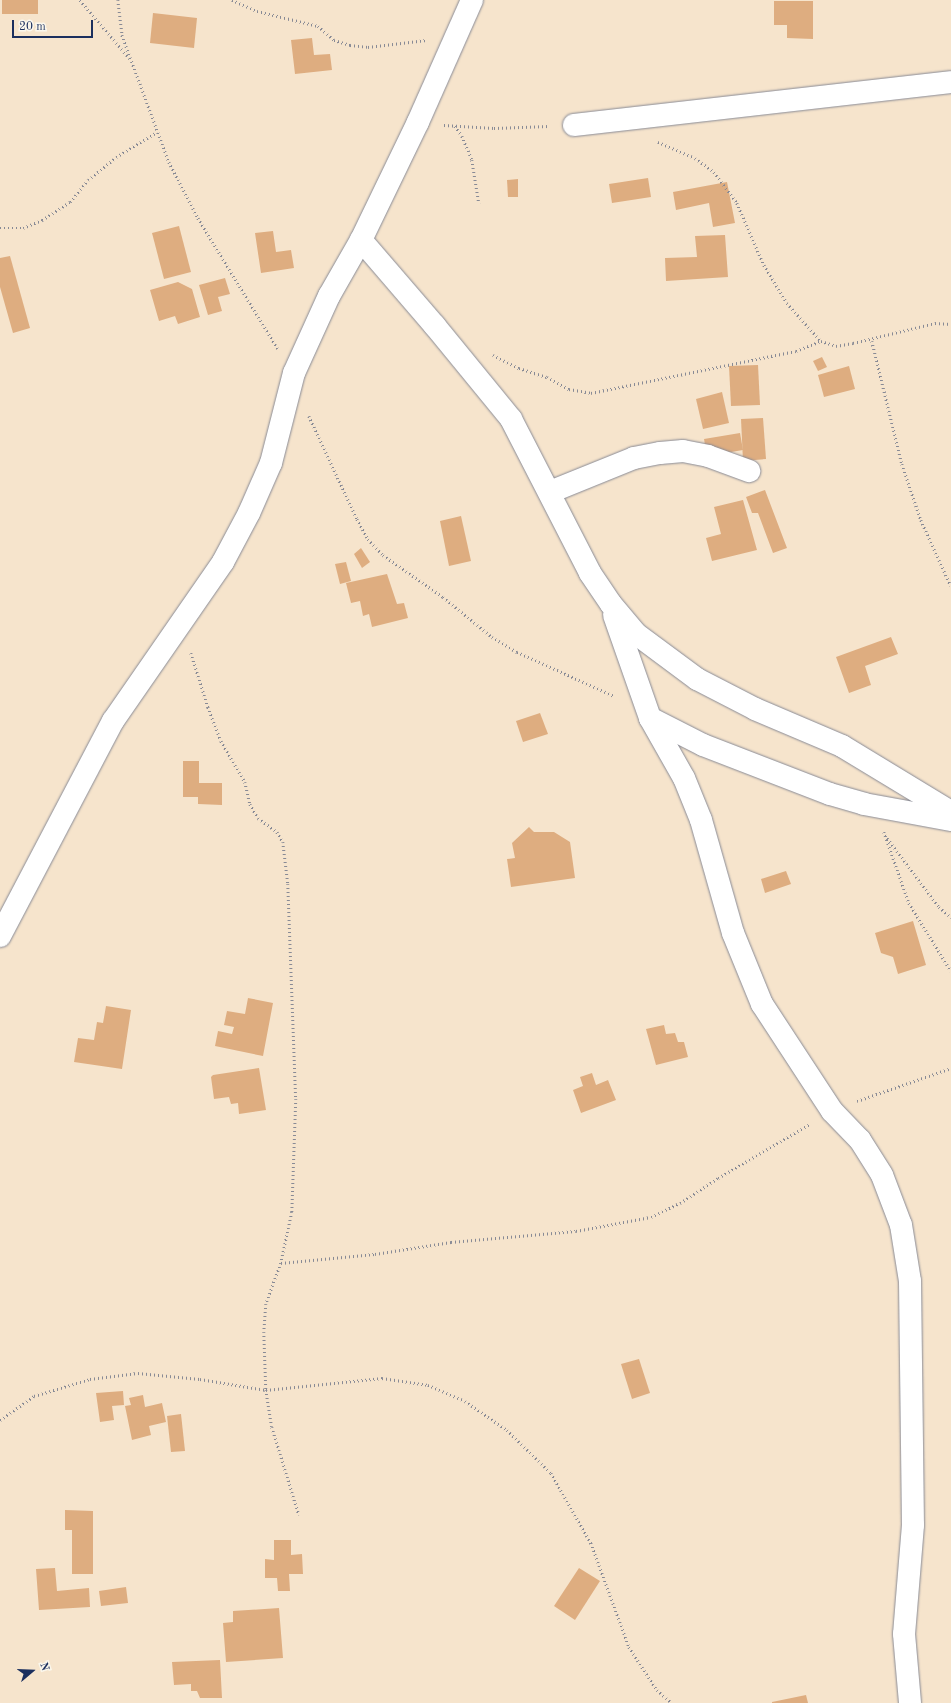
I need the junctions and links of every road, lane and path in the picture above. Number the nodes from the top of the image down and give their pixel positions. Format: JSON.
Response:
{"nodes":[{"id":1,"x":80,"y":0,"type":"edge"},
{"id":2,"x":118,"y":0,"type":"edge"},
{"id":3,"x":232,"y":0,"type":"edge"},
{"id":4,"x":472,"y":0,"type":"edge"},
{"id":5,"x":454,"y":38,"type":"junction"},
{"id":6,"x":132,"y":60,"type":"junction"},
{"id":7,"x":951,"y":82,"type":"edge"},
{"id":8,"x":418,"y":122,"type":"junction"},
{"id":9,"x":574,"y":125,"type":"joint"},
{"id":10,"x":455,"y":126,"type":"junction"},
{"id":11,"x":157,"y":132,"type":"junction"},
{"id":12,"x":651,"y":141,"type":"dead end"},
{"id":13,"x":479,"y":203,"type":"dead end"},
{"id":14,"x":0,"y":228,"type":"edge"},
{"id":15,"x":361,"y":240,"type":"junction"},
{"id":16,"x":951,"y":324,"type":"edge"},
{"id":17,"x":821,"y":341,"type":"junction"},
{"id":18,"x":872,"y":341,"type":"junction"},
{"id":19,"x":491,"y":354,"type":"dead end"},
{"id":20,"x":292,"y":378,"type":"junction"},
{"id":21,"x":749,"y":471,"type":"dead end"},
{"id":22,"x":550,"y":492,"type":"junction"},
{"id":23,"x":951,"y":586,"type":"edge"},
{"id":24,"x":611,"y":604,"type":"junction"},
{"id":25,"x":180,"y":625,"type":"junction"},
{"id":26,"x":618,"y":698,"type":"dead end"},
{"id":27,"x":650,"y":718,"type":"junction"},
{"id":28,"x":864,"y":804,"type":"junction"},
{"id":29,"x":951,"y":812,"type":"edge"},
{"id":30,"x":951,"y":820,"type":"edge"},
{"id":31,"x":884,"y":832,"type":"junction"},
{"id":32,"x":951,"y":917,"type":"edge"},
{"id":33,"x":0,"y":936,"type":"edge"},
{"id":34,"x":951,"y":971,"type":"edge"},
{"id":35,"x":951,"y":1068,"type":"edge"},
{"id":36,"x":832,"y":1111,"type":"junction"},
{"id":37,"x":281,"y":1263,"type":"junction"},
{"id":38,"x":266,"y":1390,"type":"junction"},
{"id":39,"x":0,"y":1420,"type":"edge"},
{"id":40,"x":300,"y":1515,"type":"dead end"},
{"id":41,"x":672,"y":1703,"type":"edge"},
{"id":42,"x":910,"y":1703,"type":"edge"}],
"edges":[{"from":1,"to":6,"type":"path"},
{"from":2,"to":6,"type":"path"},
{"from":3,"to":5,"type":"path"},
{"from":4,"to":5,"type":"street"},
{"from":5,"to":8,"type":"street"},
{"from":6,"to":11,"type":"path"},
{"from":7,"to":9,"type":"street"},
{"from":8,"to":10,"type":"path"},
{"from":8,"to":15,"type":"street"},
{"from":9,"to":10,"type":"path"},
{"from":10,"to":13,"type":"path"},
{"from":11,"to":14,"type":"path"},
{"from":11,"to":20,"type":"path"},
{"from":12,"to":17,"type":"path"},
{"from":15,"to":20,"type":"street"},
{"from":15,"to":22,"type":"street"},
{"from":16,"to":18,"type":"path"},
{"from":17,"to":18,"type":"path"},
{"from":17,"to":19,"type":"path"},
{"from":18,"to":23,"type":"path"},
{"from":20,"to":25,"type":"street"},
{"from":20,"to":26,"type":"path"},
{"from":21,"to":22,"type":"street"},
{"from":22,"to":24,"type":"street"},
{"from":24,"to":27,"type":"street"},
{"from":24,"to":29,"type":"street"},
{"from":25,"to":33,"type":"street"},
{"from":25,"to":37,"type":"path"},
{"from":27,"to":28,"type":"street"},
{"from":27,"to":36,"type":"street"},
{"from":28,"to":30,"type":"street"},
{"from":28,"to":31,"type":"path"},
{"from":31,"to":32,"type":"path"},
{"from":31,"to":34,"type":"path"},
{"from":35,"to":36,"type":"path"},
{"from":36,"to":37,"type":"path"},
{"from":36,"to":42,"type":"street"},
{"from":37,"to":38,"type":"path"},
{"from":38,"to":39,"type":"path"},
{"from":38,"to":40,"type":"path"},
{"from":38,"to":41,"type":"path"}]}
